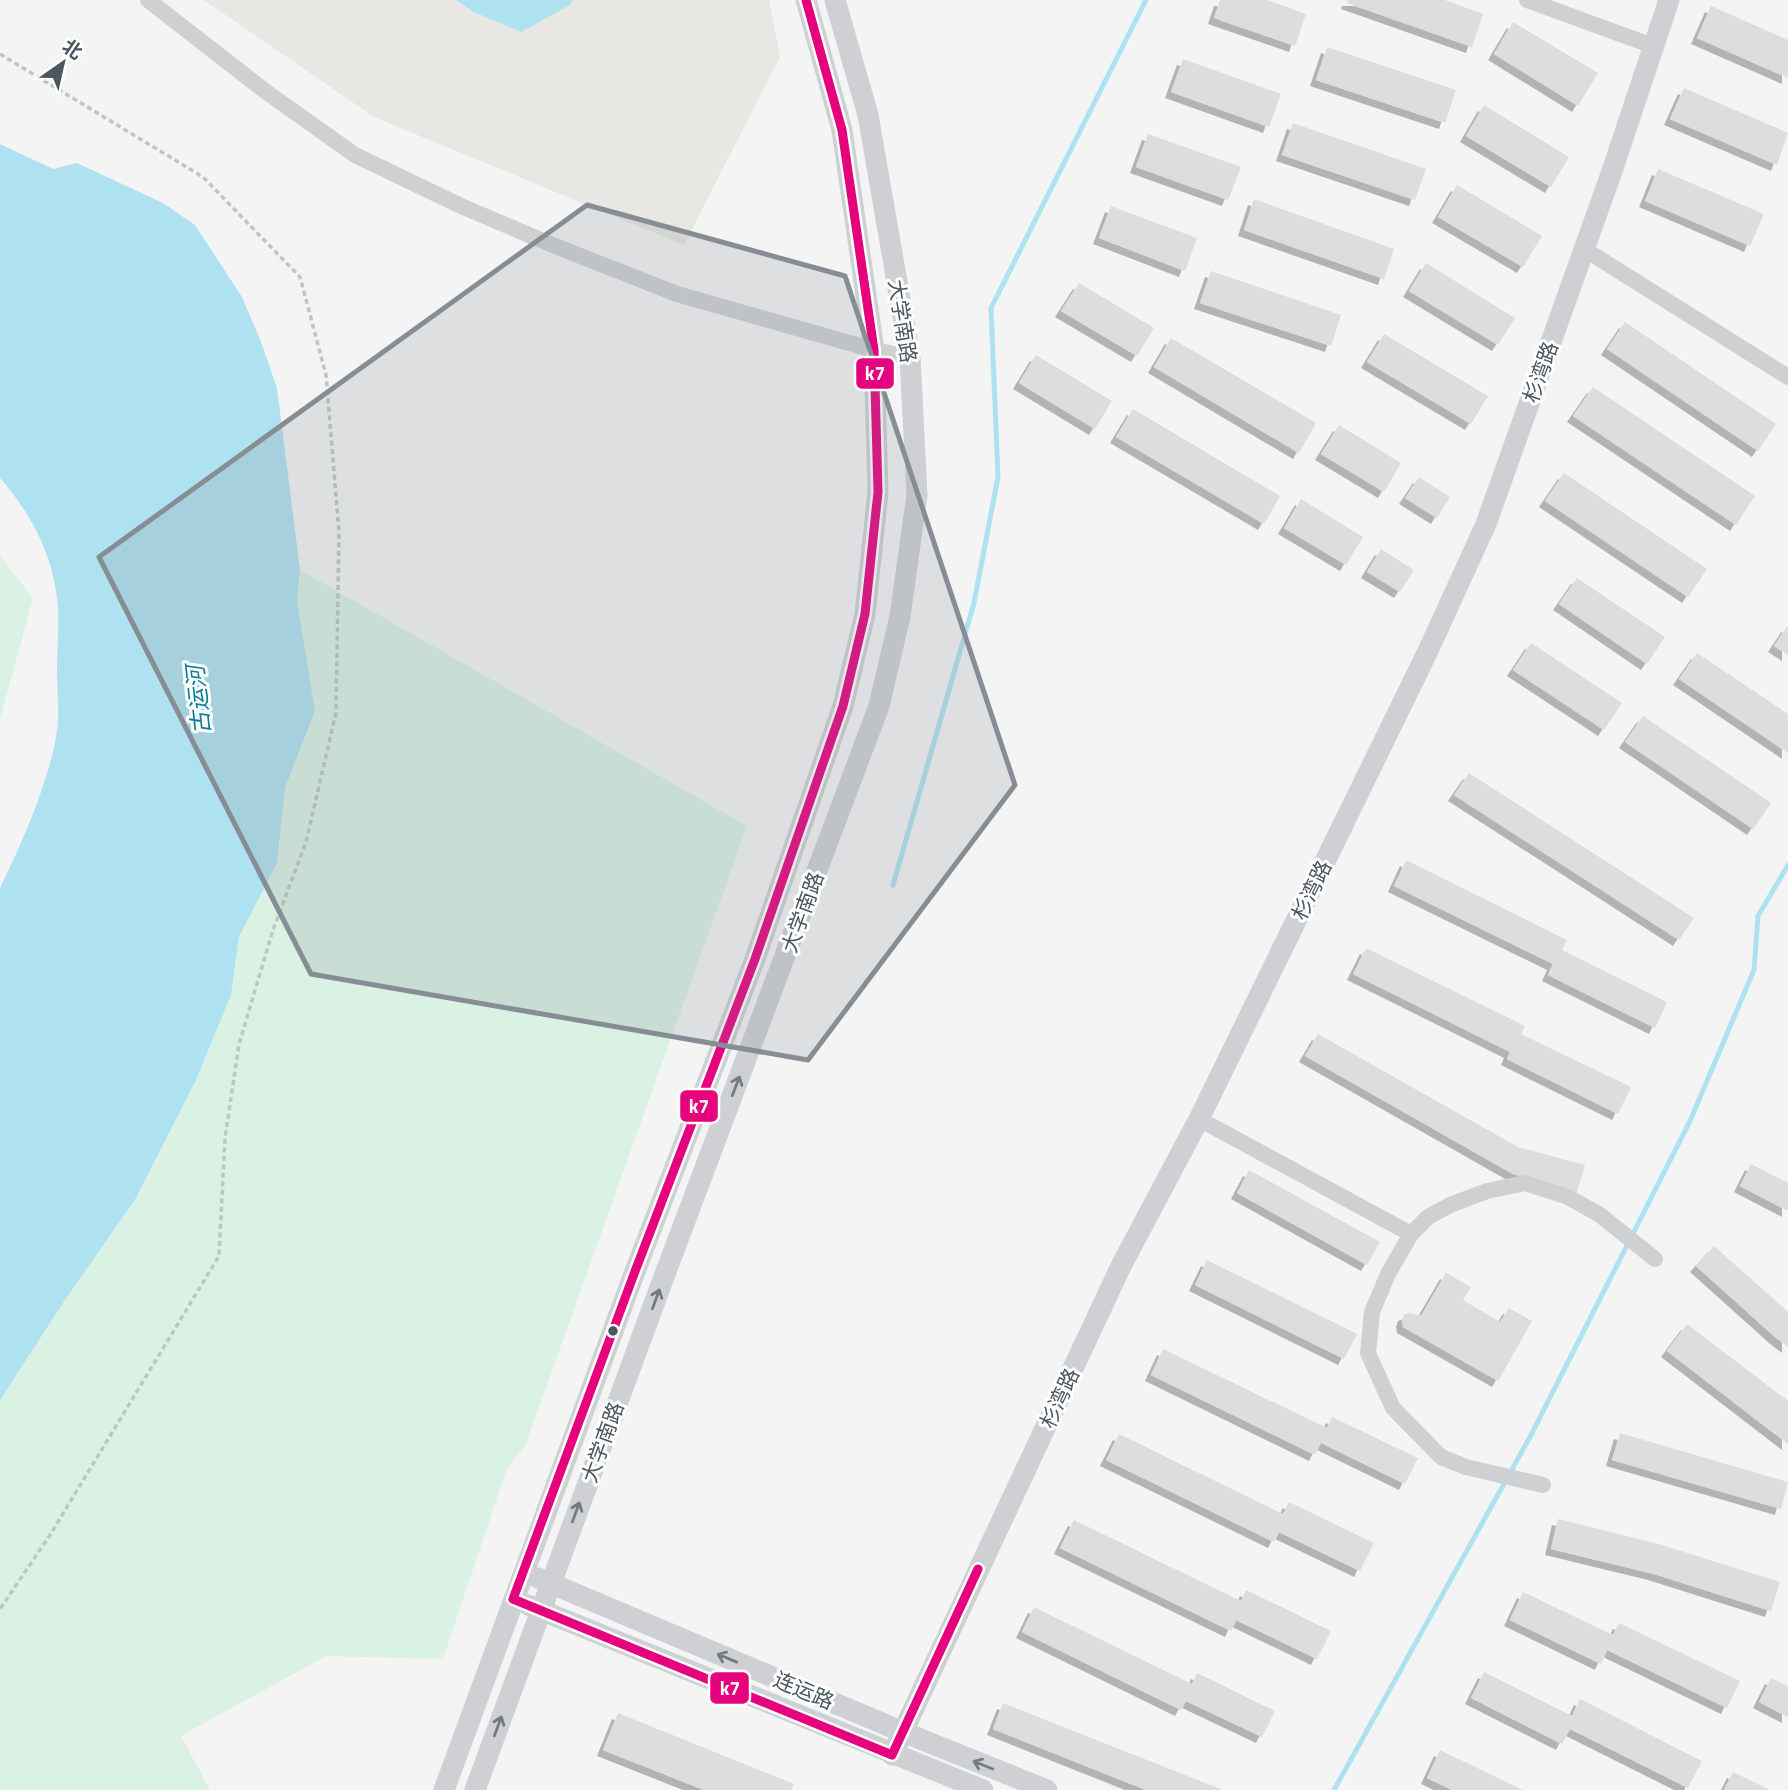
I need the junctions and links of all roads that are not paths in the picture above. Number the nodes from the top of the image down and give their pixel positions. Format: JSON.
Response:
{"nodes":[{"id":1,"x":148,"y":0,"type":"edge"},
{"id":2,"x":806,"y":0,"type":"edge"},
{"id":3,"x":835,"y":0,"type":"edge"},
{"id":4,"x":1527,"y":0,"type":"edge"},
{"id":5,"x":1669,"y":0,"type":"edge"},
{"id":6,"x":1653,"y":46,"type":"junction"},
{"id":7,"x":1584,"y":249,"type":"junction"},
{"id":8,"x":874,"y":351,"type":"junction"},
{"id":9,"x":910,"y":357,"type":"junction"},
{"id":10,"x":1788,"y":377,"type":"edge"},
{"id":11,"x":1199,"y":1119,"type":"junction"},
{"id":12,"x":1411,"y":1234,"type":"junction"},
{"id":13,"x":1655,"y":1259,"type":"dead end"},
{"id":14,"x":1543,"y":1485,"type":"dead end"},
{"id":15,"x":523,"y":1573,"type":"junction"},
{"id":16,"x":550,"y":1583,"type":"junction"},
{"id":17,"x":513,"y":1599,"type":"junction"},
{"id":18,"x":540,"y":1610,"type":"junction"},
{"id":19,"x":903,"y":1732,"type":"junction"},
{"id":20,"x":892,"y":1755,"type":"junction"},
{"id":21,"x":444,"y":1790,"type":"edge"},
{"id":22,"x":475,"y":1790,"type":"edge"},
{"id":23,"x":983,"y":1790,"type":"edge"},
{"id":24,"x":1047,"y":1790,"type":"edge"}],
"edges":[{"from":1,"to":8,"type":"street"},
{"from":2,"to":8,"type":"main road","name":"大学南路"},
{"from":3,"to":9,"type":"main road","name":"大学南路"},
{"from":4,"to":6,"type":"street"},
{"from":5,"to":6,"type":"main road","name":"杉湾路"},
{"from":6,"to":7,"type":"main road","name":"杉湾路"},
{"from":7,"to":10,"type":"street"},
{"from":7,"to":11,"type":"main road","name":"杉湾路"},
{"from":8,"to":9,"type":"street"},
{"from":8,"to":15,"type":"main road","name":"大学南路"},
{"from":16,"to":9,"type":"main road","name":"大学南路","one_way":true},
{"from":11,"to":12,"type":"street"},
{"from":11,"to":19,"type":"main road","name":"杉湾路"},
{"from":12,"to":13,"type":"street"},
{"from":12,"to":14,"type":"street"},
{"from":15,"to":16,"type":"main road","name":"连运路"},
{"from":15,"to":17,"type":"main road","name":"大学南路"},
{"from":16,"to":18,"type":"main road","name":"大学南路"},
{"from":19,"to":16,"type":"main road","name":"连运路","one_way":true},
{"from":17,"to":18,"type":"main road","name":"连运路"},
{"from":17,"to":21,"type":"main road","name":"大学南路"},
{"from":18,"to":20,"type":"main road","name":"连运路"},
{"from":22,"to":18,"type":"main road","name":"大学南路","one_way":true},
{"from":19,"to":20,"type":"main road","name":"杉湾路"},
{"from":24,"to":19,"type":"main road","name":"连运路","one_way":true},
{"from":20,"to":23,"type":"main road","name":"连运路"}]}
